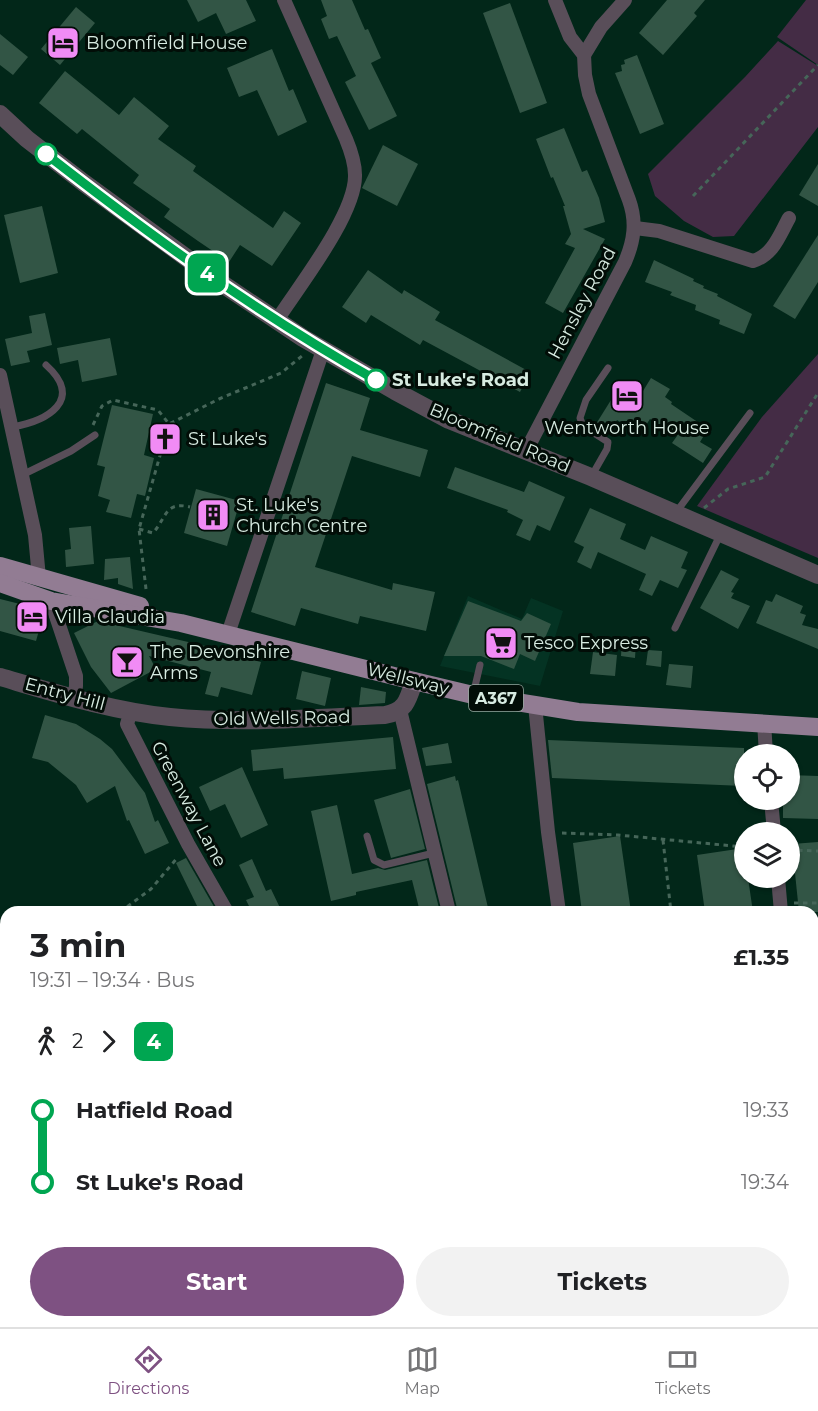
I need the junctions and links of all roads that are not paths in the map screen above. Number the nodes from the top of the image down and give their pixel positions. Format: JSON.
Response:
{"nodes":[{"id":1,"x":284,"y":0,"type":"edge"},
{"id":2,"x":555,"y":0,"type":"edge"},
{"id":3,"x":625,"y":0,"type":"edge"},
{"id":4,"x":584,"y":55,"type":"junction"},
{"id":5,"x":0,"y":114,"type":"edge"},
{"id":6,"x":789,"y":219,"type":"dead end"},
{"id":7,"x":634,"y":228,"type":"junction"},
{"id":8,"x":277,"y":320,"type":"junction"},
{"id":9,"x":323,"y":350,"type":"junction"},
{"id":10,"x":46,"y":365,"type":"dead end"},
{"id":11,"x":608,"y":368,"type":"dead end"},
{"id":12,"x":0,"y":375,"type":"edge"},
{"id":13,"x":750,"y":412,"type":"dead end"},
{"id":14,"x":12,"y":427,"type":"junction"},
{"id":15,"x":95,"y":435,"type":"dead end"},
{"id":16,"x":526,"y":451,"type":"junction"},
{"id":17,"x":22,"y":475,"type":"junction"},
{"id":18,"x":591,"y":477,"type":"junction"},
{"id":19,"x":676,"y":513,"type":"junction"},
{"id":20,"x":721,"y":532,"type":"junction"},
{"id":21,"x":0,"y":566,"type":"edge"},
{"id":22,"x":818,"y":575,"type":"edge"},
{"id":23,"x":39,"y":578,"type":"junction"},
{"id":24,"x":0,"y":583,"type":"edge"},
{"id":25,"x":51,"y":601,"type":"junction"},
{"id":26,"x":181,"y":623,"type":"junction"},
{"id":27,"x":675,"y":628,"type":"dead end"},
{"id":28,"x":228,"y":634,"type":"junction"},
{"id":29,"x":480,"y":665,"type":"dead end"},
{"id":30,"x":0,"y":677,"type":"edge"},
{"id":31,"x":414,"y":681,"type":"junction"},
{"id":32,"x":473,"y":694,"type":"junction"},
{"id":33,"x":74,"y":698,"type":"junction"},
{"id":34,"x":535,"y":705,"type":"junction"},
{"id":35,"x":400,"y":710,"type":"junction"},
{"id":36,"x":131,"y":711,"type":"junction"},
{"id":37,"x":764,"y":722,"type":"junction"},
{"id":38,"x":818,"y":727,"type":"edge"},
{"id":39,"x":765,"y":744,"type":"edge"},
{"id":40,"x":368,"y":836,"type":"dead end"},
{"id":41,"x":434,"y":853,"type":"junction"},
{"id":42,"x":779,"y":888,"type":"edge"},
{"id":43,"x":224,"y":906,"type":"edge"},
{"id":44,"x":447,"y":906,"type":"edge"},
{"id":45,"x":558,"y":906,"type":"edge"},
{"id":46,"x":780,"y":906,"type":"edge"}],
"edges":[{"from":1,"to":8,"type":"street"},
{"from":2,"to":4,"type":"street","name":"Hensley Road"},
{"from":3,"to":4,"type":"street"},
{"from":4,"to":7,"type":"street","name":"Hensley Road"},
{"from":5,"to":8,"type":"street","name":"Bloomfield Road"},
{"from":6,"to":7,"type":"street"},
{"from":7,"to":16,"type":"street","name":"Hensley Road"},
{"from":8,"to":9,"type":"street","name":"Bloomfield Road"},
{"from":9,"to":16,"type":"street","name":"Bloomfield Road"},
{"from":9,"to":28,"type":"street"},
{"from":10,"to":14,"type":"lane"},
{"from":11,"to":18,"type":"lane"},
{"from":12,"to":14,"type":"street"},
{"from":13,"to":19,"type":"lane"},
{"from":14,"to":17,"type":"street"},
{"from":15,"to":17,"type":"lane"},
{"from":16,"to":18,"type":"street","name":"Bloomfield Road"},
{"from":17,"to":23,"type":"street"},
{"from":18,"to":19,"type":"street","name":"Bloomfield Road"},
{"from":19,"to":20,"type":"street","name":"Bloomfield Road"},
{"from":20,"to":22,"type":"street","name":"Bloomfield Road"},
{"from":20,"to":27,"type":"lane"},
{"from":21,"to":23,"type":"main road","name":"Wellsway","number":"A367"},
{"from":23,"to":25,"type":"main road"},
{"from":23,"to":26,"type":"main road","name":"Wellsway","number":"A367"},
{"from":24,"to":25,"type":"main road","name":"Wellsway","number":"A367"},
{"from":25,"to":26,"type":"main road","name":"Wellsway","number":"A367"},
{"from":25,"to":33,"type":"street"},
{"from":26,"to":28,"type":"main road","name":"Wellsway","number":"A367"},
{"from":28,"to":31,"type":"main road","name":"Wellsway","number":"A367"},
{"from":29,"to":32,"type":"lane"},
{"from":30,"to":33,"type":"street","name":"Entry Hill"},
{"from":31,"to":32,"type":"main road","name":"Wellsway","number":"A367"},
{"from":31,"to":35,"type":"street"},
{"from":32,"to":34,"type":"main road","name":"Wellsway","number":"A367"},
{"from":33,"to":36,"type":"street","name":"Entry Hill"},
{"from":34,"to":37,"type":"main road","name":"Wellsway","number":"A367"},
{"from":34,"to":45,"type":"street"},
{"from":35,"to":36,"type":"street","name":"Old Wells Road"},
{"from":35,"to":41,"type":"street"},
{"from":36,"to":43,"type":"street","name":"Greenway Lane"},
{"from":37,"to":38,"type":"main road","name":"Wellsway","number":"A367"},
{"from":37,"to":39,"type":"street"},
{"from":40,"to":41,"type":"lane"},
{"from":41,"to":44,"type":"street"},
{"from":42,"to":46,"type":"street"}]}
